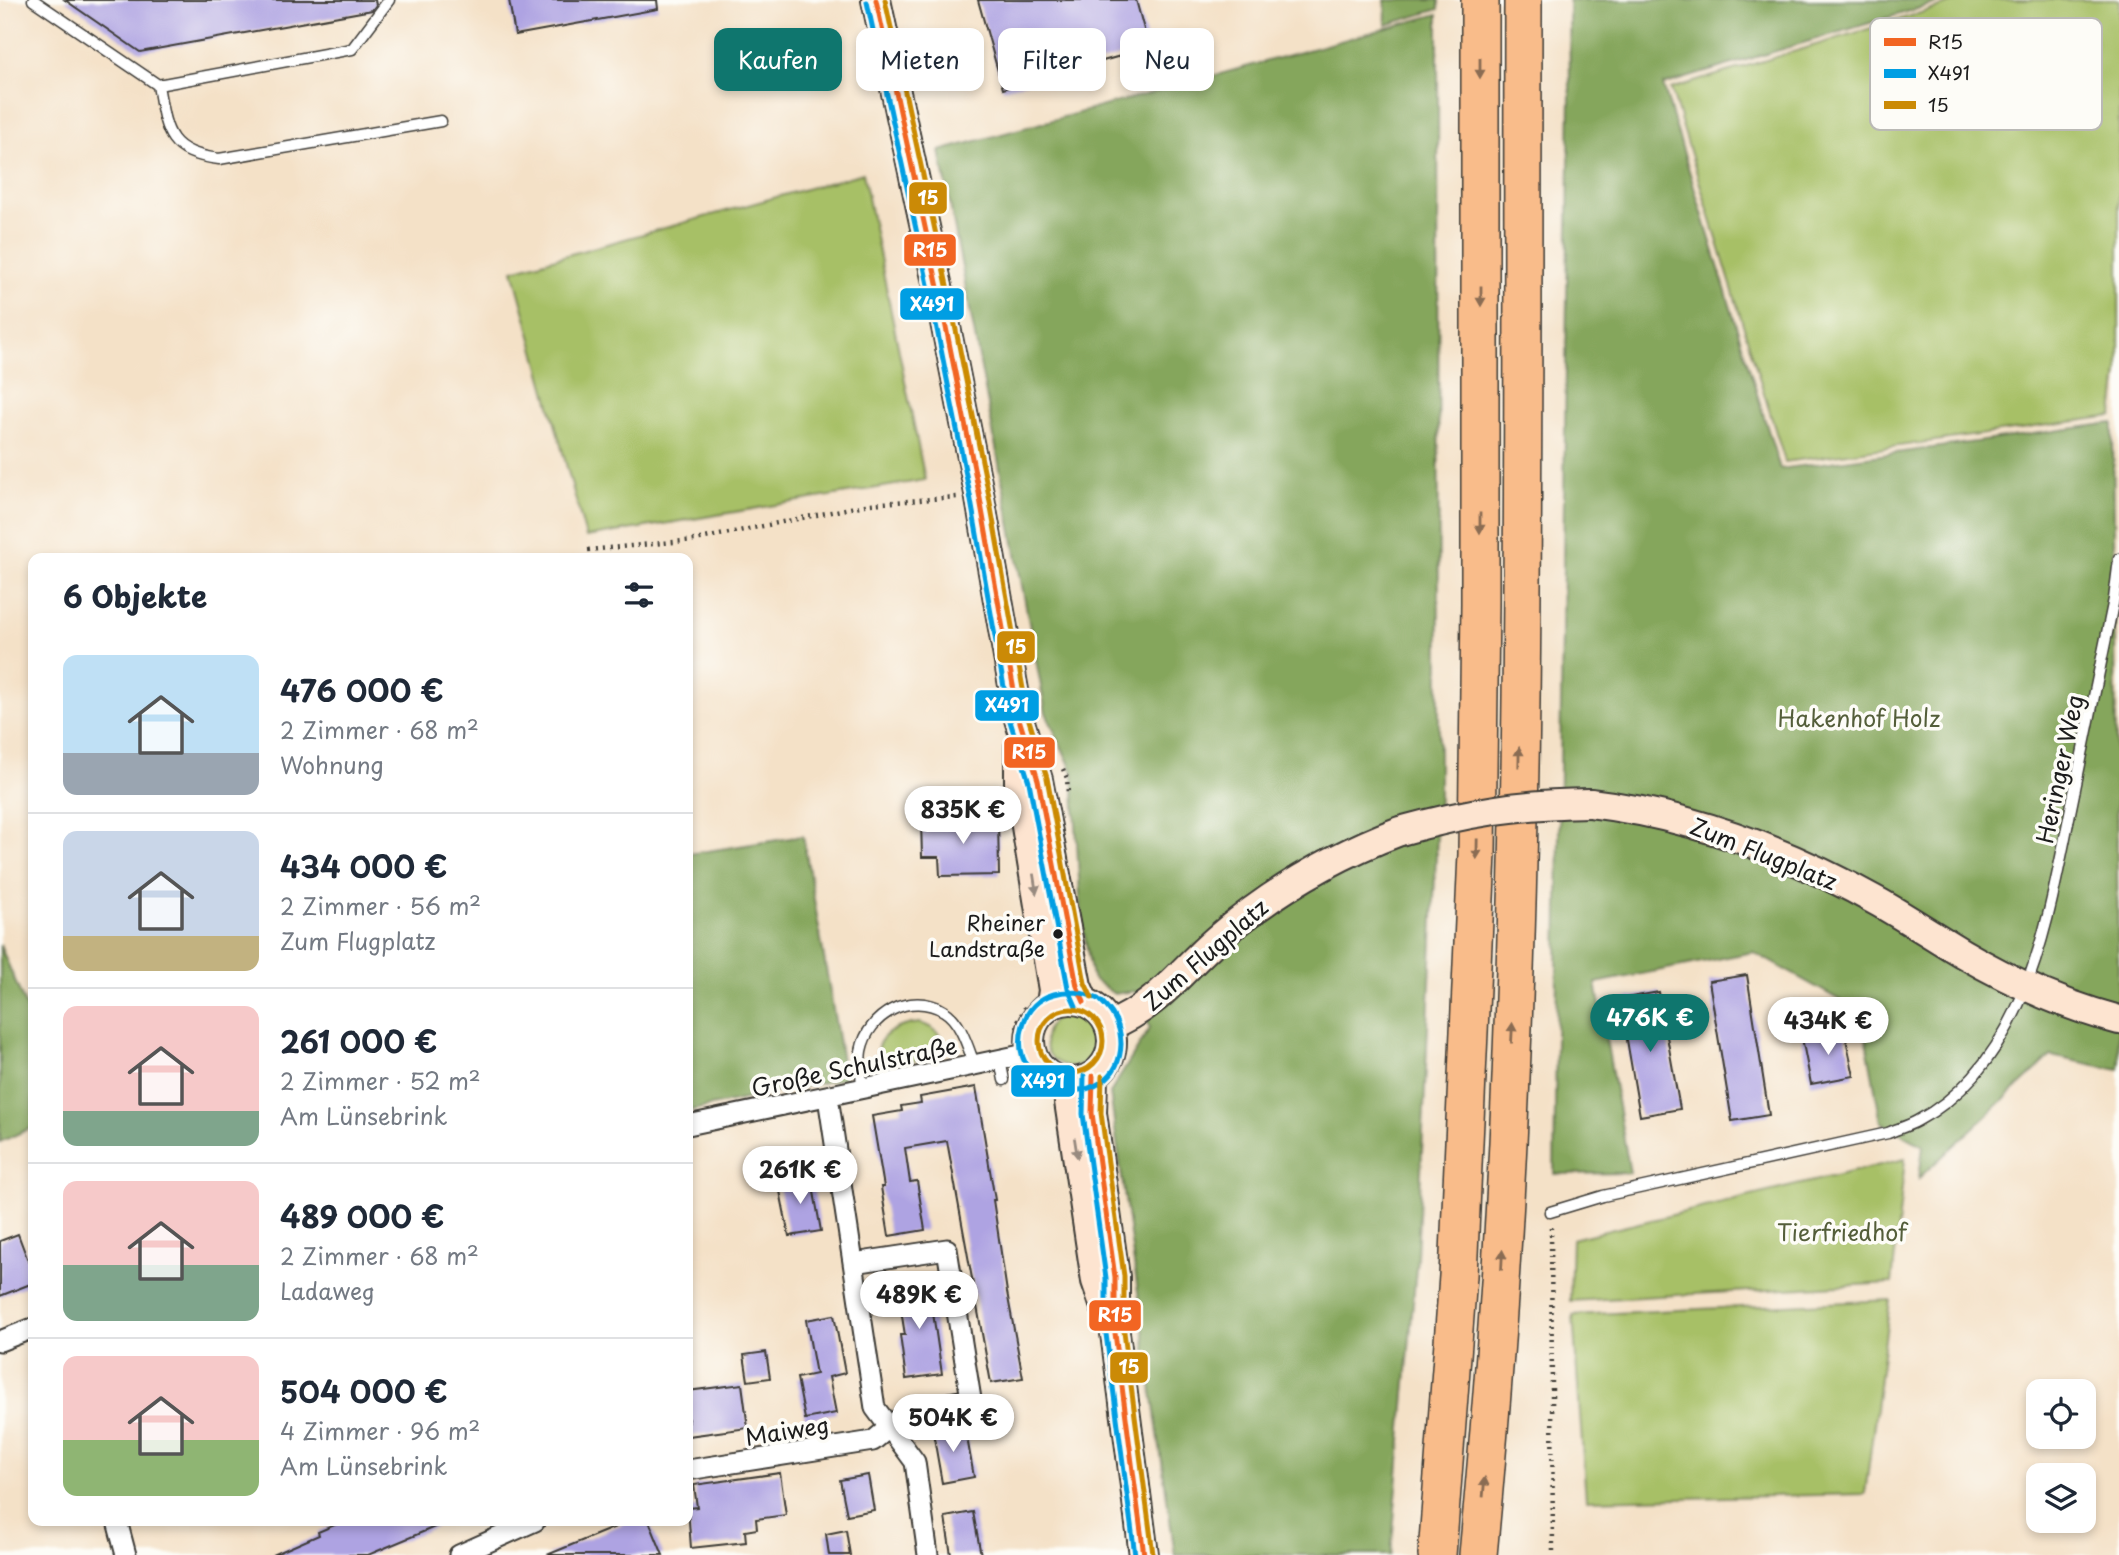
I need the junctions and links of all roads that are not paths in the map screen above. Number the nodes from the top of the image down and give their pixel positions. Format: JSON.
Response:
{"nodes":[{"id":1,"x":33,"y":0,"type":"edge"},
{"id":2,"x":390,"y":0,"type":"edge"},
{"id":3,"x":876,"y":0,"type":"edge"},
{"id":4,"x":1480,"y":0,"type":"edge"},
{"id":5,"x":1523,"y":0,"type":"edge"},
{"id":6,"x":158,"y":85,"type":"junction"},
{"id":7,"x":441,"y":121,"type":"dead end"},
{"id":8,"x":2119,"y":559,"type":"edge"},
{"id":9,"x":1019,"y":719,"type":"junction"},
{"id":10,"x":2028,"y":985,"type":"junction"},
{"id":11,"x":1040,"y":1002,"type":"junction"},
{"id":12,"x":1084,"y":1002,"type":"junction"},
{"id":13,"x":2119,"y":1020,"type":"edge"},
{"id":14,"x":1109,"y":1026,"type":"junction"},
{"id":15,"x":1031,"y":1053,"type":"junction"},
{"id":16,"x":1000,"y":1060,"type":"junction"},
{"id":17,"x":975,"y":1066,"type":"junction"},
{"id":18,"x":1093,"y":1076,"type":"junction"},
{"id":19,"x":1004,"y":1080,"type":"dead end"},
{"id":20,"x":1062,"y":1082,"type":"junction"},
{"id":21,"x":862,"y":1090,"type":"junction"},
{"id":22,"x":828,"y":1097,"type":"junction"},
{"id":23,"x":693,"y":1124,"type":"edge"},
{"id":24,"x":1550,"y":1212,"type":"road end"},
{"id":25,"x":854,"y":1263,"type":"junction"},
{"id":26,"x":28,"y":1330,"type":"edge"},
{"id":27,"x":1115,"y":1333,"type":"junction"},
{"id":28,"x":0,"y":1341,"type":"edge"},
{"id":29,"x":890,"y":1428,"type":"junction"},
{"id":30,"x":693,"y":1469,"type":"edge"},
{"id":31,"x":118,"y":1526,"type":"edge"},
{"id":32,"x":524,"y":1526,"type":"edge"},
{"id":33,"x":126,"y":1555,"type":"edge"},
{"id":34,"x":458,"y":1555,"type":"edge"},
{"id":35,"x":928,"y":1555,"type":"edge"},
{"id":36,"x":1144,"y":1555,"type":"edge"},
{"id":37,"x":1437,"y":1555,"type":"edge"},
{"id":38,"x":1478,"y":1555,"type":"edge"}],
"edges":[{"from":1,"to":6,"type":"lane"},
{"from":2,"to":6,"type":"lane"},
{"from":3,"to":9,"type":"street"},
{"from":4,"to":37,"type":"highway","one_way":true},
{"from":38,"to":5,"type":"highway","one_way":true},
{"from":6,"to":7,"type":"lane"},
{"from":8,"to":10,"type":"lane","name":"Heringer Weg"},
{"from":9,"to":11,"type":"street","one_way":true},
{"from":9,"to":12,"type":"street"},
{"from":10,"to":13,"type":"street","name":"Zum Flugplatz"},
{"from":10,"to":14,"type":"street","name":"Zum Flugplatz","bridge":true},
{"from":10,"to":24,"type":"lane","name":"Heringer Weg"},
{"from":11,"to":12,"type":"street"},
{"from":11,"to":15,"type":"street"},
{"from":12,"to":14,"type":"street"},
{"from":14,"to":18,"type":"street"},
{"from":15,"to":16,"type":"street","name":"Große Schulstraße"},
{"from":15,"to":20,"type":"street"},
{"from":16,"to":17,"type":"street","name":"Große Schulstraße"},
{"from":16,"to":19,"type":"lane"},
{"from":17,"to":21,"type":"street","name":"Große Schulstraße"},
{"from":17,"to":21,"type":"lane"},
{"from":18,"to":20,"type":"street"},
{"from":18,"to":27,"type":"street"},
{"from":20,"to":27,"type":"street","one_way":true},
{"from":21,"to":22,"type":"street","name":"Große Schulstraße"},
{"from":22,"to":23,"type":"street","name":"Große Schulstraße"},
{"from":22,"to":25,"type":"street"},
{"from":25,"to":29,"type":"street"},
{"from":25,"to":29,"type":"street","name":"Maiweg"},
{"from":26,"to":28,"type":"street"},
{"from":27,"to":36,"type":"street"},
{"from":29,"to":30,"type":"street","name":"Maiweg"},
{"from":29,"to":35,"type":"street"},
{"from":31,"to":33,"type":"street"},
{"from":32,"to":34,"type":"street"}]}
